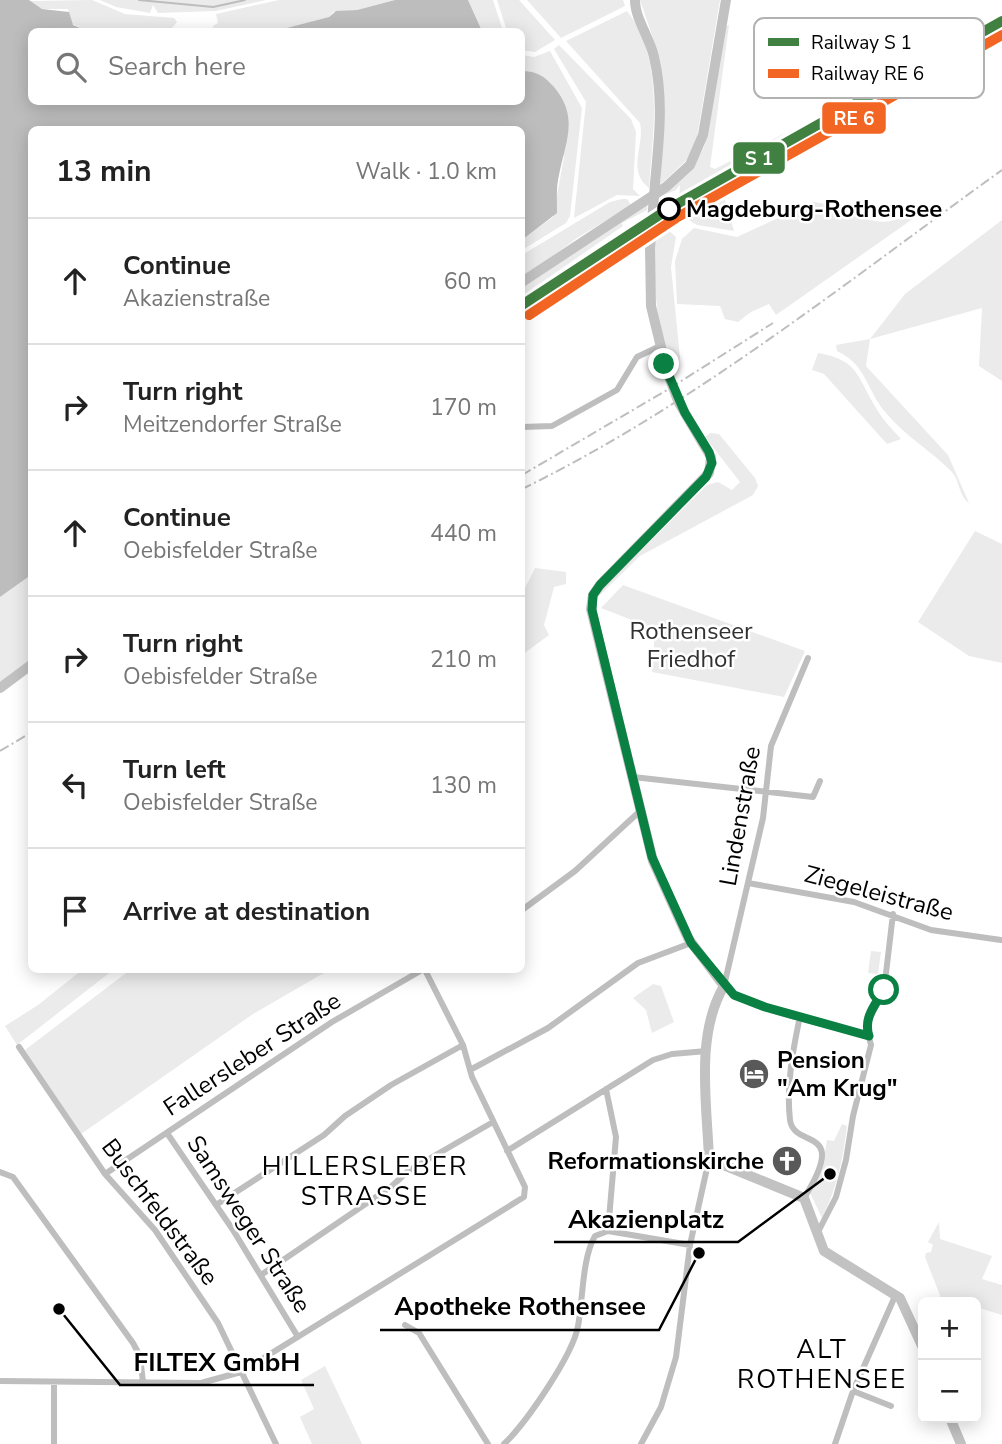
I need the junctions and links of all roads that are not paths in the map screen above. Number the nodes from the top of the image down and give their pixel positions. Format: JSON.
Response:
{"nodes":[{"id":1,"x":635,"y":0,"type":"edge"},
{"id":2,"x":726,"y":0,"type":"edge"},
{"id":3,"x":525,"y":280,"type":"edge"},
{"id":4,"x":658,"y":347,"type":"junction"},
{"id":5,"x":525,"y":427,"type":"edge"},
{"id":6,"x":808,"y":658,"type":"dead end"},
{"id":7,"x":28,"y":667,"type":"edge"},
{"id":8,"x":0,"y":688,"type":"edge"},
{"id":9,"x":633,"y":777,"type":"junction"},
{"id":10,"x":820,"y":781,"type":"dead end"},
{"id":11,"x":768,"y":792,"type":"junction"},
{"id":12,"x":640,"y":811,"type":"junction"},
{"id":13,"x":748,"y":883,"type":"junction"},
{"id":14,"x":525,"y":908,"type":"edge"},
{"id":15,"x":894,"y":915,"type":"junction"},
{"id":16,"x":1001,"y":940,"type":"edge"},
{"id":17,"x":691,"y":943,"type":"junction"},
{"id":18,"x":419,"y":973,"type":"edge"},
{"id":19,"x":426,"y":973,"type":"edge"},
{"id":20,"x":724,"y":986,"type":"junction"},
{"id":21,"x":800,"y":1016,"type":"junction"},
{"id":22,"x":869,"y":1036,"type":"junction"},
{"id":23,"x":463,"y":1045,"type":"junction"},
{"id":24,"x":19,"y":1047,"type":"dead end"},
{"id":25,"x":707,"y":1051,"type":"junction"},
{"id":26,"x":470,"y":1070,"type":"junction"},
{"id":27,"x":606,"y":1089,"type":"junction"},
{"id":28,"x":493,"y":1122,"type":"junction"},
{"id":29,"x":167,"y":1133,"type":"junction"},
{"id":30,"x":507,"y":1152,"type":"junction"},
{"id":31,"x":709,"y":1159,"type":"junction"},
{"id":32,"x":0,"y":1172,"type":"edge"},
{"id":33,"x":105,"y":1174,"type":"junction"},
{"id":34,"x":804,"y":1198,"type":"junction"},
{"id":35,"x":216,"y":1205,"type":"junction"},
{"id":36,"x":608,"y":1231,"type":"junction"},
{"id":37,"x":818,"y":1232,"type":"junction"},
{"id":38,"x":690,"y":1245,"type":"junction"},
{"id":39,"x":261,"y":1275,"type":"junction"},
{"id":40,"x":896,"y":1294,"type":"junction"},
{"id":41,"x":405,"y":1325,"type":"dead end"},
{"id":42,"x":918,"y":1335,"type":"edge"},
{"id":43,"x":298,"y":1337,"type":"junction"},
{"id":44,"x":241,"y":1372,"type":"junction"},
{"id":45,"x":0,"y":1381,"type":"edge"},
{"id":46,"x":143,"y":1382,"type":"junction"},
{"id":47,"x":54,"y":1383,"type":"junction"},
{"id":48,"x":853,"y":1391,"type":"junction"},
{"id":49,"x":891,"y":1406,"type":"dead end"},
{"id":50,"x":952,"y":1423,"type":"edge"},
{"id":51,"x":54,"y":1444,"type":"edge"},
{"id":52,"x":276,"y":1444,"type":"edge"},
{"id":53,"x":488,"y":1444,"type":"edge"},
{"id":54,"x":504,"y":1444,"type":"edge"},
{"id":55,"x":640,"y":1444,"type":"edge"},
{"id":56,"x":835,"y":1444,"type":"edge"},
{"id":57,"x":961,"y":1444,"type":"edge"}],
"edges":[{"from":1,"to":4,"type":"street","bridge":true},
{"from":2,"to":3,"type":"street"},
{"from":4,"to":5,"type":"street"},
{"from":4,"to":9,"type":"street","bridge":true},
{"from":6,"to":11,"type":"street","name":"Lindenstraße"},
{"from":7,"to":8,"type":"street"},
{"from":9,"to":11,"type":"street"},
{"from":9,"to":12,"type":"street"},
{"from":10,"to":11,"type":"street"},
{"from":11,"to":13,"type":"street","name":"Lindenstraße"},
{"from":12,"to":14,"type":"street"},
{"from":12,"to":17,"type":"street"},
{"from":13,"to":15,"type":"street","name":"Ziegeleistraße"},
{"from":13,"to":20,"type":"street","name":"Lindenstraße"},
{"from":15,"to":16,"type":"street","name":"Ziegeleistraße"},
{"from":15,"to":22,"type":"street"},
{"from":17,"to":20,"type":"street"},
{"from":17,"to":26,"type":"street"},
{"from":18,"to":29,"type":"street","name":"Fallersleber Straße"},
{"from":19,"to":23,"type":"street"},
{"from":20,"to":21,"type":"street"},
{"from":20,"to":25,"type":"street"},
{"from":21,"to":22,"type":"street"},
{"from":21,"to":34,"type":"street"},
{"from":22,"to":37,"type":"street"},
{"from":23,"to":26,"type":"street"},
{"from":23,"to":35,"type":"street"},
{"from":24,"to":33,"type":"street","name":"Buschfeldstraße"},
{"from":25,"to":27,"type":"street"},
{"from":25,"to":31,"type":"street"},
{"from":26,"to":28,"type":"street"},
{"from":27,"to":30,"type":"street"},
{"from":27,"to":36,"type":"street"},
{"from":28,"to":30,"type":"street"},
{"from":28,"to":39,"type":"street"},
{"from":29,"to":33,"type":"street","name":"Fallersleber Straße"},
{"from":29,"to":35,"type":"street","name":"Samsweger Straße"},
{"from":30,"to":43,"type":"street"},
{"from":31,"to":34,"type":"street"},
{"from":31,"to":38,"type":"street"},
{"from":32,"to":46,"type":"street"},
{"from":33,"to":44,"type":"street","name":"Buschfeldstraße"},
{"from":34,"to":37,"type":"street"},
{"from":35,"to":39,"type":"street","name":"Samsweger Straße"},
{"from":36,"to":38,"type":"street"},
{"from":36,"to":54,"type":"street"},
{"from":37,"to":40,"type":"street"},
{"from":38,"to":55,"type":"street"},
{"from":39,"to":43,"type":"street","name":"Samsweger Straße"},
{"from":40,"to":42,"type":"street"},
{"from":40,"to":48,"type":"street"},
{"from":41,"to":53,"type":"street"},
{"from":43,"to":44,"type":"street"},
{"from":44,"to":46,"type":"street"},
{"from":44,"to":52,"type":"street","name":"Buschfeldstraße"},
{"from":45,"to":47,"type":"street"},
{"from":46,"to":47,"type":"street"},
{"from":47,"to":51,"type":"street"},
{"from":48,"to":49,"type":"street"},
{"from":48,"to":56,"type":"street"},
{"from":50,"to":57,"type":"street"}]}
